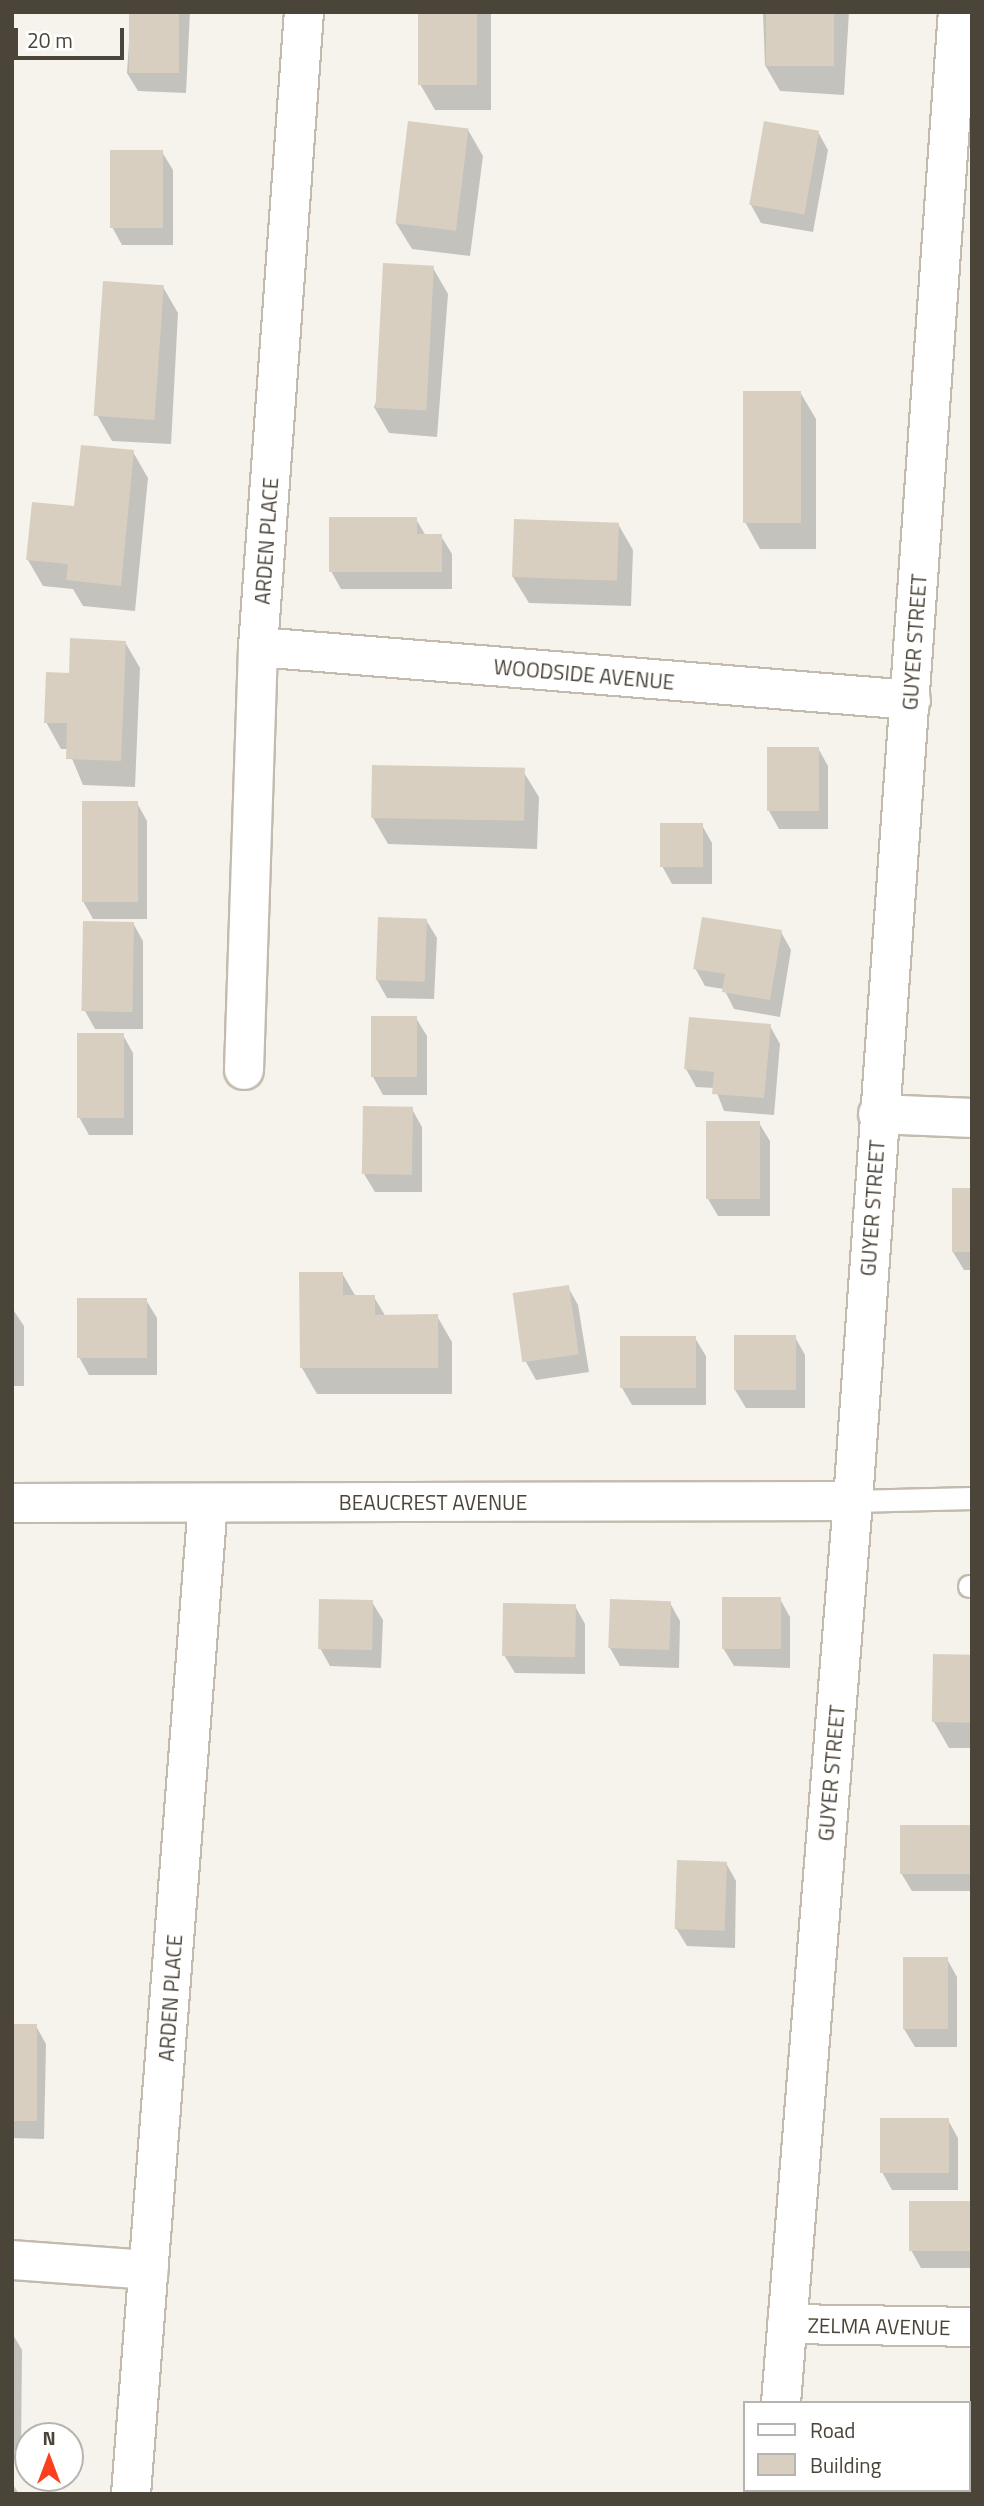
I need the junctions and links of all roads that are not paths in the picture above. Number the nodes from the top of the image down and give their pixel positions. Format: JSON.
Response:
{"nodes":[{"id":1,"x":304,"y":12,"type":"edge"},
{"id":2,"x":958,"y":12,"type":"edge"},
{"id":3,"x":958,"y":145,"type":"edge"},
{"id":4,"x":258,"y":647,"type":"junction"},
{"id":5,"x":911,"y":700,"type":"junction"},
{"id":6,"x":244,"y":1070,"type":"dead end"},
{"id":7,"x":878,"y":1114,"type":"junction"},
{"id":8,"x":972,"y":1118,"type":"edge"},
{"id":9,"x":972,"y":1498,"type":"edge"},
{"id":10,"x":853,"y":1501,"type":"junction"},
{"id":11,"x":12,"y":1503,"type":"edge"},
{"id":12,"x":208,"y":1503,"type":"junction"},
{"id":13,"x":12,"y":2260,"type":"edge"},
{"id":14,"x":149,"y":2270,"type":"junction"},
{"id":15,"x":787,"y":2324,"type":"junction"},
{"id":16,"x":972,"y":2327,"type":"edge"},
{"id":17,"x":781,"y":2401,"type":"edge"},
{"id":18,"x":131,"y":2494,"type":"edge"}],
"edges":[{"from":1,"to":4,"type":"street","name":"ARDEN PLACE"},
{"from":2,"to":3,"type":"street","name":"GUYER STREET"},
{"from":3,"to":5,"type":"street","name":"GUYER STREET"},
{"from":4,"to":5,"type":"street","name":"WOODSIDE AVENUE"},
{"from":4,"to":6,"type":"street","name":"ARDEN PLACE"},
{"from":5,"to":7,"type":"street","name":"GUYER STREET"},
{"from":7,"to":8,"type":"street"},
{"from":7,"to":10,"type":"street","name":"GUYER STREET"},
{"from":9,"to":10,"type":"lane"},
{"from":10,"to":12,"type":"street","name":"BEAUCREST AVENUE"},
{"from":10,"to":15,"type":"street","name":"GUYER STREET"},
{"from":11,"to":12,"type":"street","name":"BEAUCREST AVENUE"},
{"from":12,"to":14,"type":"street","name":"ARDEN PLACE"},
{"from":13,"to":14,"type":"street"},
{"from":14,"to":18,"type":"street","name":"ARDEN PLACE"},
{"from":15,"to":16,"type":"street","name":"ZELMA AVENUE"},
{"from":15,"to":17,"type":"street","name":"GUYER STREET"}]}
